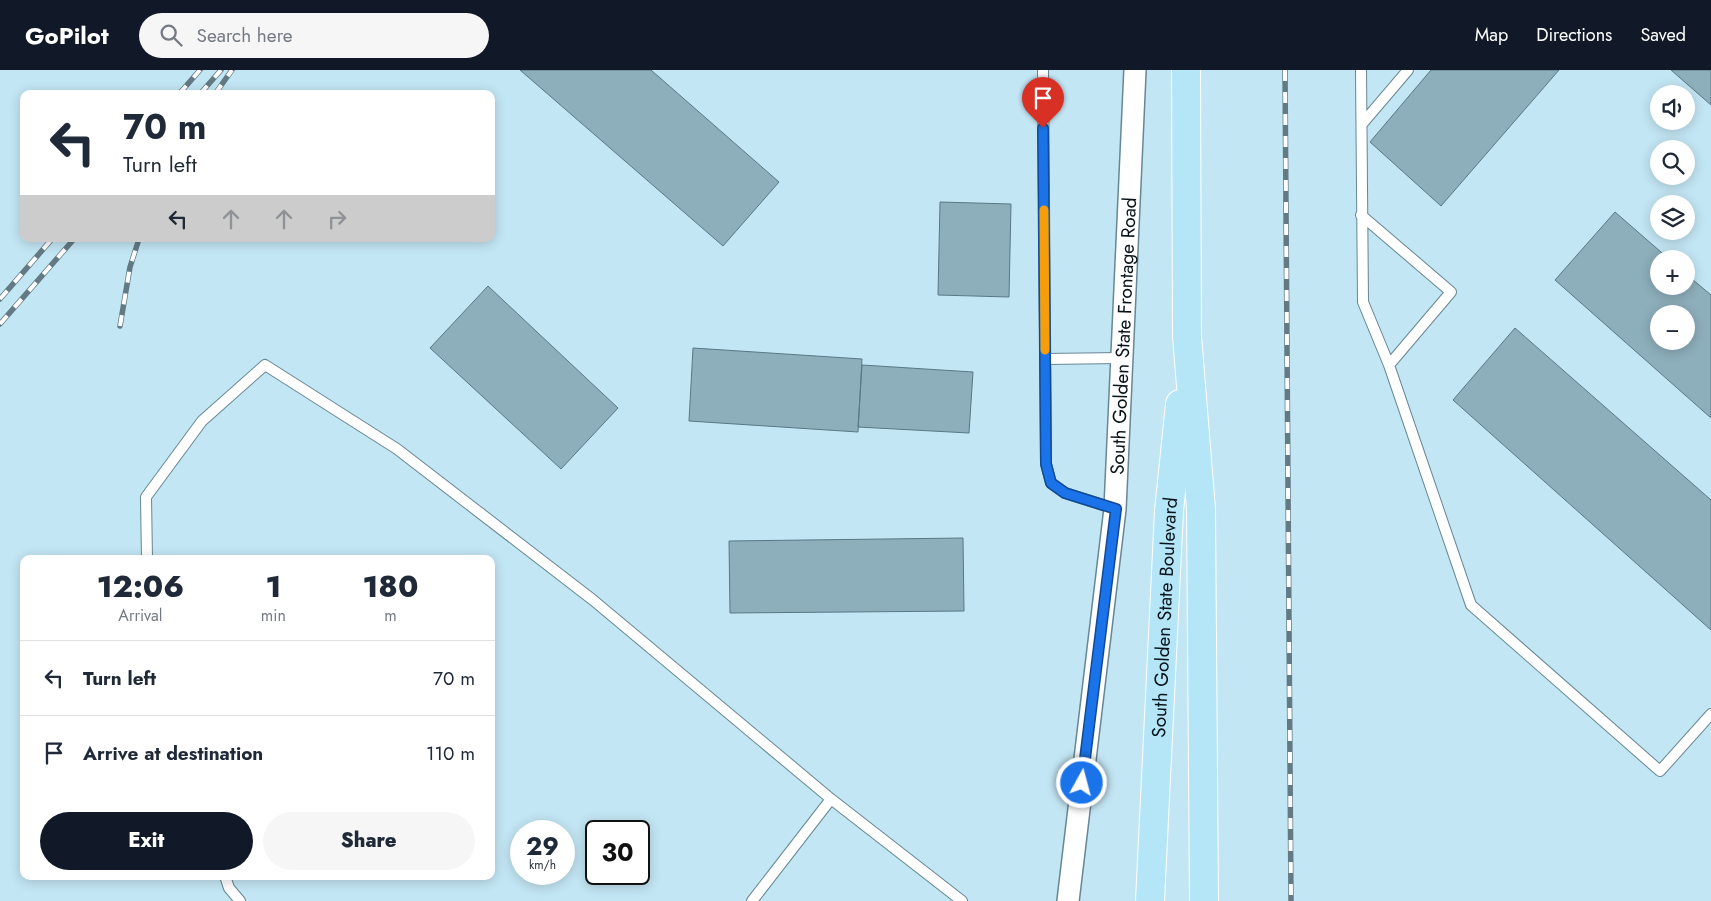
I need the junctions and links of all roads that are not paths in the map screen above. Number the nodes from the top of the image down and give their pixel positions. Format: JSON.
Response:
{"nodes":[{"id":1,"x":1043,"y":70,"type":"edge"},
{"id":2,"x":1134,"y":70,"type":"edge"},
{"id":3,"x":1186,"y":70,"type":"edge"},
{"id":4,"x":1361,"y":70,"type":"edge"},
{"id":5,"x":1408,"y":70,"type":"edge"},
{"id":6,"x":1362,"y":124,"type":"junction"},
{"id":7,"x":1361,"y":215,"type":"junction"},
{"id":8,"x":1187,"y":336,"type":"junction"},
{"id":9,"x":1122,"y":358,"type":"junction"},
{"id":10,"x":1045,"y":359,"type":"junction"},
{"id":11,"x":1389,"y":365,"type":"junction"},
{"id":12,"x":1116,"y":509,"type":"junction"},
{"id":13,"x":147,"y":555,"type":"edge"},
{"id":14,"x":1711,"y":714,"type":"edge"},
{"id":15,"x":831,"y":799,"type":"junction"},
{"id":16,"x":226,"y":880,"type":"edge"},
{"id":17,"x":240,"y":901,"type":"edge"},
{"id":18,"x":752,"y":901,"type":"edge"},
{"id":19,"x":962,"y":901,"type":"edge"},
{"id":20,"x":1068,"y":901,"type":"edge"},
{"id":21,"x":1150,"y":901,"type":"edge"},
{"id":22,"x":1204,"y":901,"type":"edge"}],
"edges":[{"from":1,"to":10,"type":"lane"},
{"from":2,"to":9,"type":"street","name":"South Golden State Frontage Road"},
{"from":3,"to":8,"type":"main road","name":"South Golden State Boulevard"},
{"from":4,"to":6,"type":"lane"},
{"from":5,"to":6,"type":"lane"},
{"from":6,"to":7,"type":"lane"},
{"from":7,"to":11,"type":"lane"},
{"from":7,"to":11,"type":"lane"},
{"from":8,"to":21,"type":"main road","name":"South Golden State Boulevard"},
{"from":8,"to":22,"type":"main road","name":"South Golden State Boulevard"},
{"from":9,"to":10,"type":"lane"},
{"from":9,"to":12,"type":"street","name":"South Golden State Frontage Road"},
{"from":10,"to":12,"type":"lane"},
{"from":11,"to":14,"type":"lane"},
{"from":12,"to":20,"type":"street","name":"South Golden State Frontage Road"},
{"from":13,"to":15,"type":"lane"},
{"from":15,"to":18,"type":"lane"},
{"from":15,"to":19,"type":"lane"},
{"from":16,"to":17,"type":"lane"}]}
